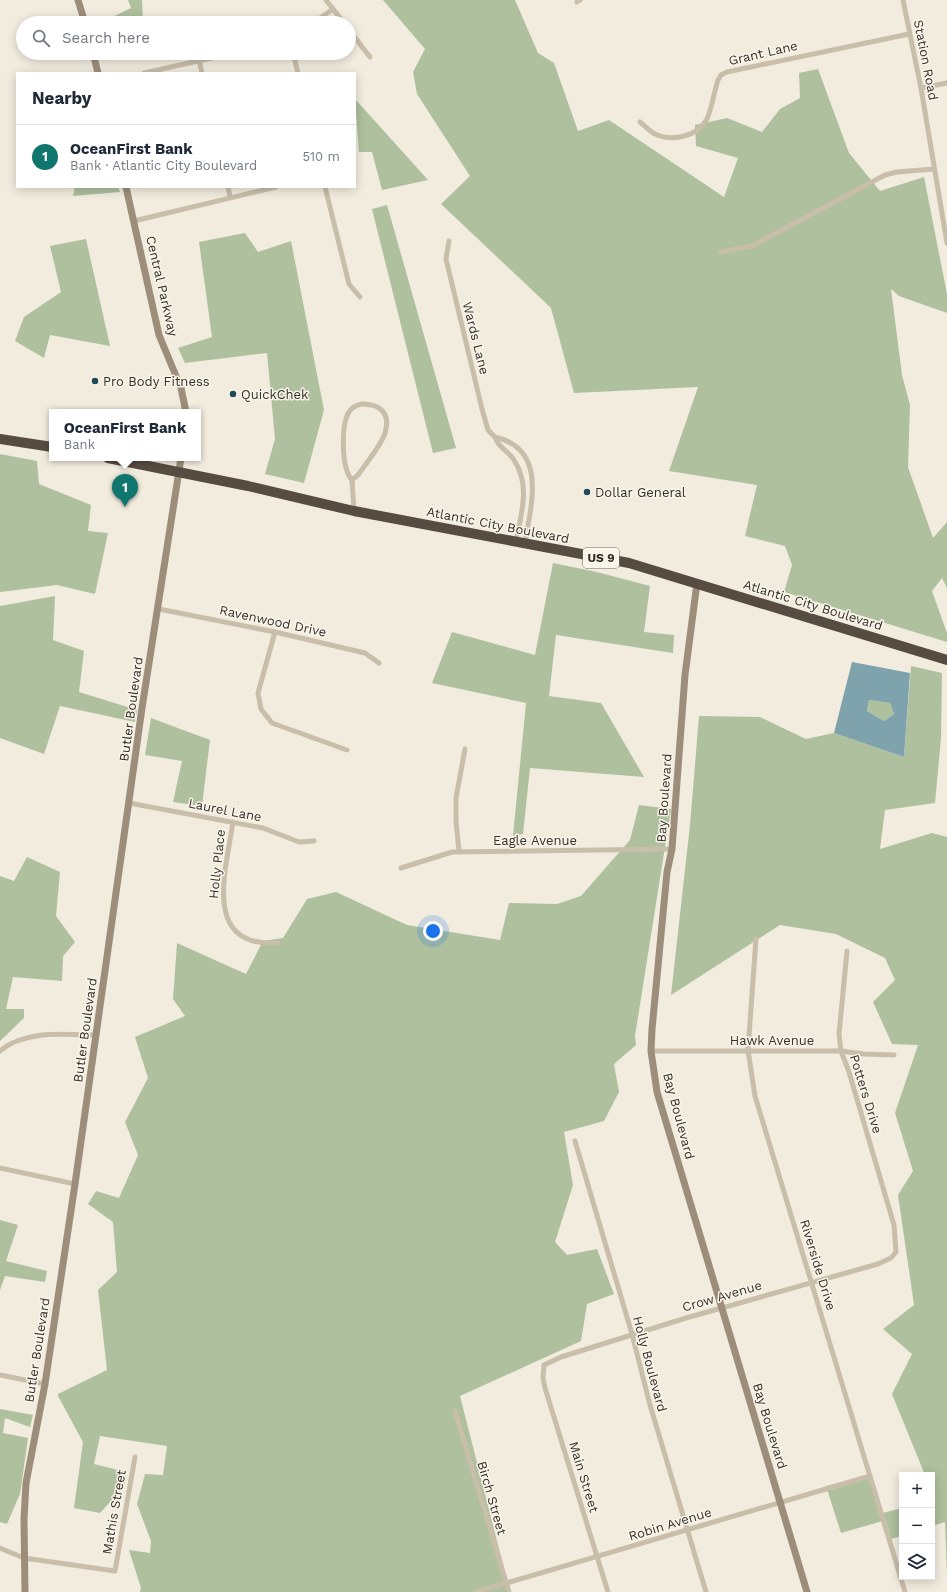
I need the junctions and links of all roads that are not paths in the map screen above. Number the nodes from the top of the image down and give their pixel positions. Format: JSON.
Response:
{"nodes":[{"id":1,"x":78,"y":0,"type":"edge"},
{"id":2,"x":326,"y":0,"type":"edge"},
{"id":3,"x":903,"y":0,"type":"edge"},
{"id":4,"x":333,"y":9,"type":"junction"},
{"id":5,"x":83,"y":16,"type":"edge"},
{"id":6,"x":323,"y":16,"type":"edge"},
{"id":7,"x":338,"y":16,"type":"edge"},
{"id":8,"x":909,"y":34,"type":"junction"},
{"id":9,"x":356,"y":39,"type":"edge"},
{"id":10,"x":370,"y":57,"type":"dead end"},
{"id":11,"x":95,"y":60,"type":"edge"},
{"id":12,"x":199,"y":60,"type":"joint"},
{"id":13,"x":295,"y":60,"type":"edge"},
{"id":14,"x":98,"y":72,"type":"edge"},
{"id":15,"x":148,"y":72,"type":"edge"},
{"id":16,"x":202,"y":72,"type":"edge"},
{"id":17,"x":298,"y":72,"type":"edge"},
{"id":18,"x":947,"y":83,"type":"edge"},
{"id":19,"x":921,"y":88,"type":"junction"},
{"id":20,"x":640,"y":122,"type":"dead end"},
{"id":21,"x":934,"y":169,"type":"junction"},
{"id":22,"x":126,"y":188,"type":"edge"},
{"id":23,"x":228,"y":188,"type":"edge"},
{"id":24,"x":271,"y":188,"type":"edge"},
{"id":25,"x":325,"y":188,"type":"edge"},
{"id":26,"x":230,"y":197,"type":"junction"},
{"id":27,"x":134,"y":221,"type":"junction"},
{"id":28,"x":448,"y":241,"type":"dead end"},
{"id":29,"x":947,"y":243,"type":"edge"},
{"id":30,"x":721,"y":252,"type":"dead end"},
{"id":31,"x":360,"y":297,"type":"dead end"},
{"id":32,"x":186,"y":409,"type":"edge"},
{"id":33,"x":494,"y":437,"type":"junction"},
{"id":34,"x":0,"y":439,"type":"edge"},
{"id":35,"x":49,"y":447,"type":"edge"},
{"id":36,"x":123,"y":461,"type":"edge"},
{"id":37,"x":181,"y":461,"type":"edge"},
{"id":38,"x":179,"y":472,"type":"junction"},
{"id":39,"x":352,"y":480,"type":"junction"},
{"id":40,"x":354,"y":511,"type":"junction"},
{"id":41,"x":521,"y":542,"type":"junction"},
{"id":42,"x":697,"y":582,"type":"junction"},
{"id":43,"x":158,"y":609,"type":"junction"},
{"id":44,"x":275,"y":632,"type":"junction"},
{"id":45,"x":947,"y":660,"type":"edge"},
{"id":46,"x":379,"y":663,"type":"dead end"},
{"id":47,"x":465,"y":749,"type":"dead end"},
{"id":48,"x":347,"y":750,"type":"dead end"},
{"id":49,"x":130,"y":803,"type":"junction"},
{"id":50,"x":233,"y":822,"type":"junction"},
{"id":51,"x":314,"y":841,"type":"dead end"},
{"id":52,"x":672,"y":849,"type":"junction"},
{"id":53,"x":459,"y":851,"type":"junction"},
{"id":54,"x":401,"y":868,"type":"dead end"},
{"id":55,"x":756,"y":939,"type":"dead end"},
{"id":56,"x":278,"y":943,"type":"dead end"},
{"id":57,"x":846,"y":951,"type":"dead end"},
{"id":58,"x":97,"y":1035,"type":"junction"},
{"id":59,"x":748,"y":1050,"type":"junction"},
{"id":60,"x":0,"y":1051,"type":"edge"},
{"id":61,"x":651,"y":1051,"type":"junction"},
{"id":62,"x":841,"y":1051,"type":"junction"},
{"id":63,"x":894,"y":1055,"type":"dead end"},
{"id":64,"x":575,"y":1140,"type":"dead end"},
{"id":65,"x":0,"y":1168,"type":"edge"},
{"id":66,"x":76,"y":1184,"type":"junction"},
{"id":67,"x":896,"y":1240,"type":"joint"},
{"id":68,"x":812,"y":1282,"type":"junction"},
{"id":69,"x":721,"y":1308,"type":"junction"},
{"id":70,"x":632,"y":1334,"type":"junction"},
{"id":71,"x":543,"y":1368,"type":"joint"},
{"id":72,"x":0,"y":1375,"type":"edge"},
{"id":73,"x":45,"y":1384,"type":"junction"},
{"id":74,"x":455,"y":1411,"type":"dead end"},
{"id":75,"x":135,"y":1457,"type":"dead end"},
{"id":76,"x":870,"y":1476,"type":"junction"},
{"id":77,"x":780,"y":1502,"type":"junction"},
{"id":78,"x":688,"y":1530,"type":"junction"},
{"id":79,"x":0,"y":1548,"type":"edge"},
{"id":80,"x":598,"y":1557,"type":"junction"},
{"id":81,"x":24,"y":1558,"type":"junction"},
{"id":82,"x":506,"y":1583,"type":"junction"},
{"id":83,"x":25,"y":1592,"type":"edge"},
{"id":84,"x":476,"y":1592,"type":"edge"},
{"id":85,"x":509,"y":1592,"type":"edge"},
{"id":86,"x":608,"y":1592,"type":"edge"},
{"id":87,"x":706,"y":1592,"type":"edge"},
{"id":88,"x":807,"y":1592,"type":"edge"},
{"id":89,"x":904,"y":1592,"type":"edge"}],
"edges":[{"from":1,"to":5,"type":"street"},
{"from":2,"to":4,"type":"street"},
{"from":3,"to":8,"type":"street","name":"Station Road"},
{"from":4,"to":6,"type":"street"},
{"from":4,"to":7,"type":"street"},
{"from":8,"to":19,"type":"street","name":"Station Road"},
{"from":8,"to":20,"type":"street","name":"Grant Lane"},
{"from":9,"to":10,"type":"street"},
{"from":11,"to":14,"type":"street"},
{"from":12,"to":15,"type":"street"},
{"from":12,"to":16,"type":"street"},
{"from":13,"to":17,"type":"street"},
{"from":18,"to":19,"type":"street"},
{"from":19,"to":21,"type":"street","name":"Station Road"},
{"from":21,"to":29,"type":"street","name":"Station Road"},
{"from":21,"to":30,"type":"street"},
{"from":22,"to":27,"type":"street","name":"Central Parkway"},
{"from":23,"to":26,"type":"street"},
{"from":24,"to":26,"type":"street"},
{"from":25,"to":31,"type":"street"},
{"from":26,"to":27,"type":"street"},
{"from":27,"to":32,"type":"street","name":"Central Parkway"},
{"from":28,"to":33,"type":"street","name":"Wards Lane"},
{"from":33,"to":41,"type":"street","name":"Wards Lane"},
{"from":33,"to":41,"type":"street"},
{"from":34,"to":35,"type":"highway"},
{"from":36,"to":38,"type":"highway","name":"Atlantic City Boulevard","number":"US 9"},
{"from":37,"to":38,"type":"street"},
{"from":38,"to":40,"type":"highway","name":"Atlantic City Boulevard","number":"US 9"},
{"from":38,"to":43,"type":"street","name":"Butler Boulevard"},
{"from":39,"to":39,"type":"street"},
{"from":39,"to":40,"type":"street"},
{"from":40,"to":41,"type":"highway","name":"Atlantic City Boulevard","number":"US 9"},
{"from":41,"to":42,"type":"highway","name":"Atlantic City Boulevard","number":"US 9"},
{"from":42,"to":45,"type":"highway","name":"Atlantic City Boulevard","number":"US 9"},
{"from":42,"to":52,"type":"street","name":"Bay Boulevard"},
{"from":43,"to":44,"type":"street","name":"Ravenwood Drive"},
{"from":43,"to":49,"type":"street","name":"Butler Boulevard"},
{"from":44,"to":46,"type":"street","name":"Ravenwood Drive"},
{"from":44,"to":48,"type":"street"},
{"from":47,"to":53,"type":"street"},
{"from":49,"to":50,"type":"street","name":"Laurel Lane"},
{"from":49,"to":58,"type":"street","name":"Butler Boulevard"},
{"from":50,"to":51,"type":"street","name":"Laurel Lane"},
{"from":50,"to":56,"type":"street","name":"Holly Place"},
{"from":52,"to":53,"type":"street","name":"Eagle Avenue"},
{"from":52,"to":61,"type":"street","name":"Bay Boulevard"},
{"from":53,"to":54,"type":"street","name":"Eagle Avenue"},
{"from":55,"to":59,"type":"street","name":"Riverside Drive"},
{"from":57,"to":62,"type":"street","name":"Potters Drive"},
{"from":58,"to":60,"type":"street"},
{"from":58,"to":66,"type":"street","name":"Butler Boulevard"},
{"from":59,"to":61,"type":"street","name":"Hawk Avenue"},
{"from":59,"to":62,"type":"street","name":"Hawk Avenue"},
{"from":59,"to":68,"type":"street","name":"Riverside Drive"},
{"from":61,"to":69,"type":"street","name":"Bay Boulevard"},
{"from":62,"to":63,"type":"street","name":"Hawk Avenue"},
{"from":62,"to":67,"type":"street","name":"Potters Drive"},
{"from":64,"to":70,"type":"street","name":"Holly Boulevard"},
{"from":65,"to":66,"type":"street"},
{"from":66,"to":73,"type":"street","name":"Butler Boulevard"},
{"from":67,"to":68,"type":"street","name":"Crow Avenue"},
{"from":68,"to":69,"type":"street","name":"Crow Avenue"},
{"from":68,"to":76,"type":"street","name":"Riverside Drive"},
{"from":69,"to":70,"type":"street","name":"Crow Avenue"},
{"from":69,"to":77,"type":"street","name":"Bay Boulevard"},
{"from":70,"to":71,"type":"street","name":"Crow Avenue"},
{"from":70,"to":78,"type":"street","name":"Holly Boulevard"},
{"from":71,"to":80,"type":"street","name":"Main Street"},
{"from":72,"to":73,"type":"street"},
{"from":73,"to":81,"type":"street","name":"Butler Boulevard"},
{"from":74,"to":82,"type":"street","name":"Birch Street"},
{"from":75,"to":81,"type":"street","name":"Mathis Street"},
{"from":76,"to":77,"type":"street","name":"Robin Avenue"},
{"from":76,"to":89,"type":"street","name":"Riverside Drive"},
{"from":77,"to":78,"type":"street","name":"Robin Avenue"},
{"from":77,"to":88,"type":"street","name":"Bay Boulevard"},
{"from":78,"to":80,"type":"street","name":"Robin Avenue"},
{"from":78,"to":87,"type":"street","name":"Holly Boulevard"},
{"from":79,"to":81,"type":"street"},
{"from":80,"to":82,"type":"street","name":"Robin Avenue"},
{"from":80,"to":86,"type":"street","name":"Main Street"},
{"from":81,"to":83,"type":"street","name":"Butler Boulevard"},
{"from":82,"to":84,"type":"street","name":"Robin Avenue"},
{"from":82,"to":85,"type":"street","name":"Birch Street"}]}
